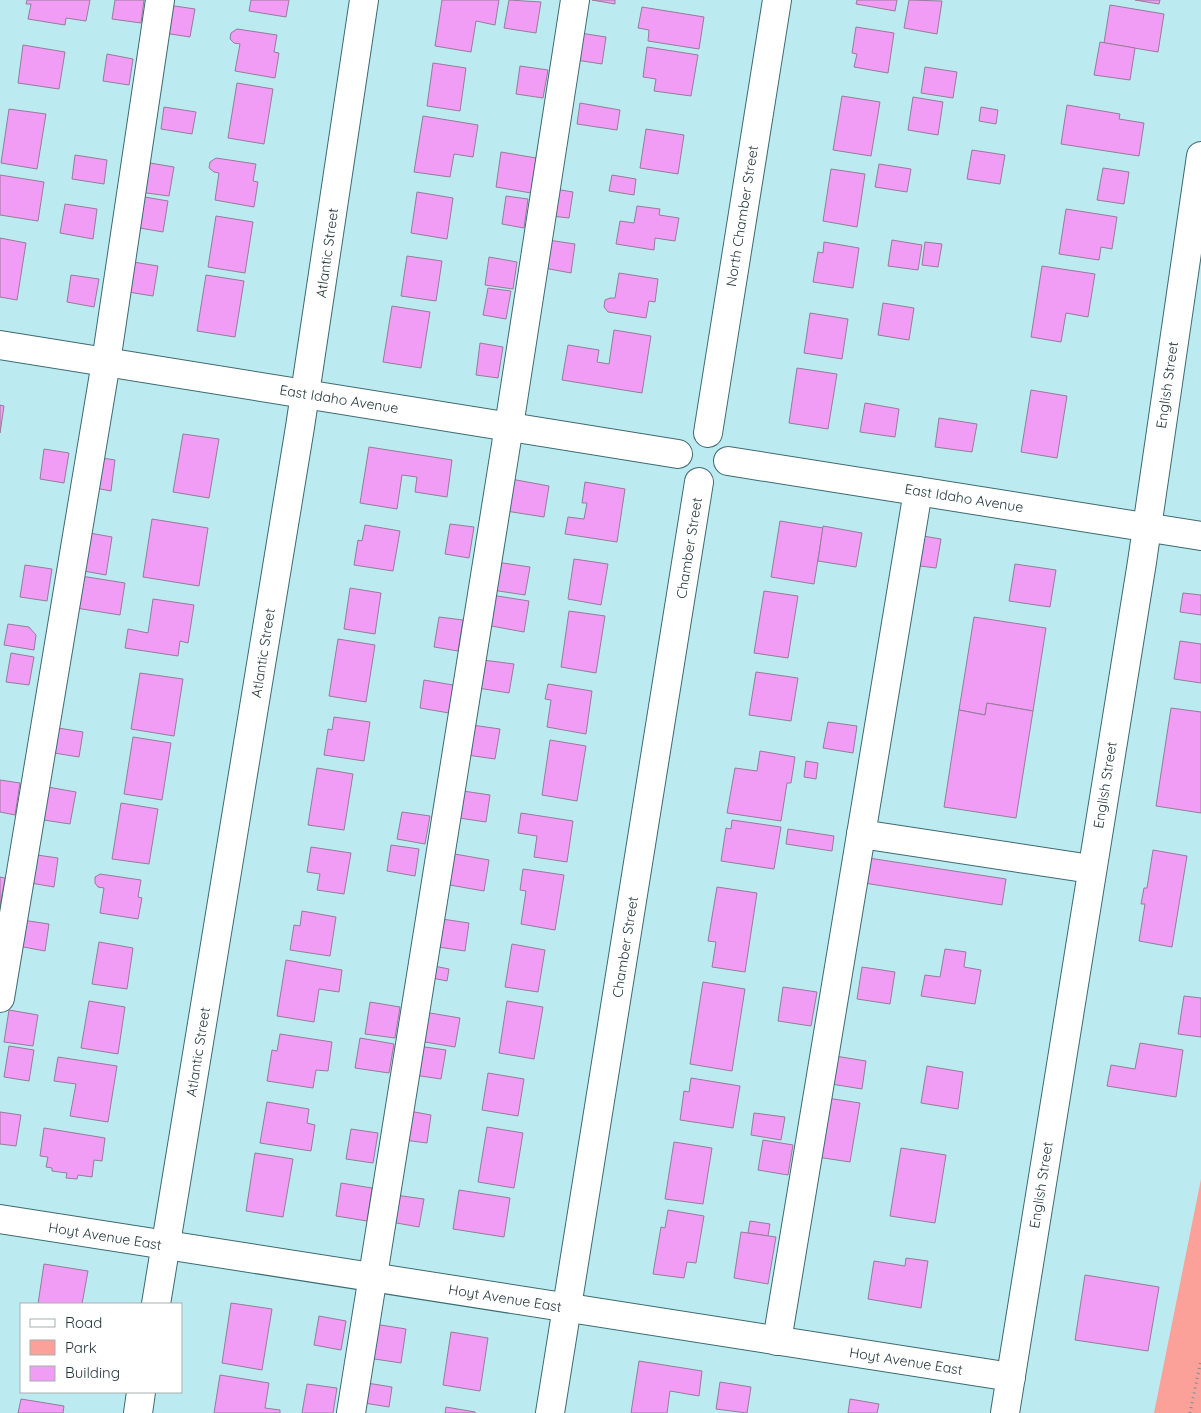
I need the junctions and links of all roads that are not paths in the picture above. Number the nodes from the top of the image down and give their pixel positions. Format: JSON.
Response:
{"nodes":[{"id":1,"x":160,"y":0,"type":"edge"},
{"id":2,"x":364,"y":0,"type":"edge"},
{"id":3,"x":574,"y":0,"type":"edge"},
{"id":4,"x":777,"y":0,"type":"edge"},
{"id":5,"x":1201,"y":156,"type":"edge"},
{"id":6,"x":0,"y":345,"type":"edge"},
{"id":7,"x":106,"y":362,"type":"junction"},
{"id":8,"x":305,"y":394,"type":"junction"},
{"id":9,"x":509,"y":426,"type":"junction"},
{"id":10,"x":708,"y":433,"type":"junction"},
{"id":11,"x":678,"y":454,"type":"junction"},
{"id":12,"x":728,"y":461,"type":"junction"},
{"id":13,"x":699,"y":482,"type":"junction"},
{"id":14,"x":918,"y":491,"type":"junction"},
{"id":15,"x":1147,"y":527,"type":"junction"},
{"id":16,"x":1201,"y":536,"type":"edge"},
{"id":17,"x":861,"y":834,"type":"junction"},
{"id":18,"x":1092,"y":869,"type":"junction"},
{"id":19,"x":0,"y":998,"type":"edge"},
{"id":20,"x":0,"y":1220,"type":"edge"},
{"id":21,"x":166,"y":1246,"type":"junction"},
{"id":22,"x":372,"y":1278,"type":"junction"},
{"id":23,"x":156,"y":1303,"type":"edge"},
{"id":24,"x":567,"y":1308,"type":"junction"},
{"id":25,"x":777,"y":1341,"type":"junction"},
{"id":26,"x":1011,"y":1377,"type":"junction"},
{"id":27,"x":141,"y":1393,"type":"edge"},
{"id":28,"x":138,"y":1413,"type":"edge"},
{"id":29,"x":351,"y":1413,"type":"edge"},
{"id":30,"x":550,"y":1413,"type":"edge"},
{"id":31,"x":1005,"y":1413,"type":"edge"}],
"edges":[{"from":1,"to":7,"type":"street"},
{"from":2,"to":8,"type":"street","name":"Atlantic Street"},
{"from":3,"to":9,"type":"street"},
{"from":4,"to":10,"type":"street","name":"North Chamber Street"},
{"from":5,"to":15,"type":"street","name":"English Street"},
{"from":6,"to":7,"type":"street","name":"East Idaho Avenue"},
{"from":7,"to":8,"type":"street","name":"East Idaho Avenue"},
{"from":7,"to":19,"type":"street"},
{"from":8,"to":9,"type":"street","name":"East Idaho Avenue"},
{"from":8,"to":21,"type":"street","name":"Atlantic Street"},
{"from":9,"to":11,"type":"street","name":"East Idaho Avenue"},
{"from":9,"to":22,"type":"street"},
{"from":10,"to":11,"type":"street"},
{"from":10,"to":12,"type":"street"},
{"from":11,"to":13,"type":"street"},
{"from":12,"to":13,"type":"street"},
{"from":12,"to":14,"type":"street","name":"East Idaho Avenue"},
{"from":13,"to":24,"type":"street","name":"Chamber Street"},
{"from":14,"to":15,"type":"street","name":"East Idaho Avenue"},
{"from":14,"to":17,"type":"street"},
{"from":15,"to":16,"type":"street","name":"East Idaho Avenue"},
{"from":15,"to":18,"type":"street","name":"English Street"},
{"from":17,"to":18,"type":"street"},
{"from":17,"to":25,"type":"street"},
{"from":18,"to":26,"type":"street","name":"English Street"},
{"from":20,"to":21,"type":"street","name":"Hoyt Avenue East"},
{"from":21,"to":22,"type":"street","name":"Hoyt Avenue East"},
{"from":21,"to":23,"type":"street","name":"Atlantic Street"},
{"from":22,"to":24,"type":"street","name":"Hoyt Avenue East"},
{"from":22,"to":29,"type":"street"},
{"from":24,"to":25,"type":"street","name":"Hoyt Avenue East"},
{"from":24,"to":30,"type":"street","name":"Chamber Street"},
{"from":25,"to":26,"type":"street","name":"Hoyt Avenue East"},
{"from":26,"to":31,"type":"street","name":"English Street"},
{"from":27,"to":28,"type":"street"}]}
